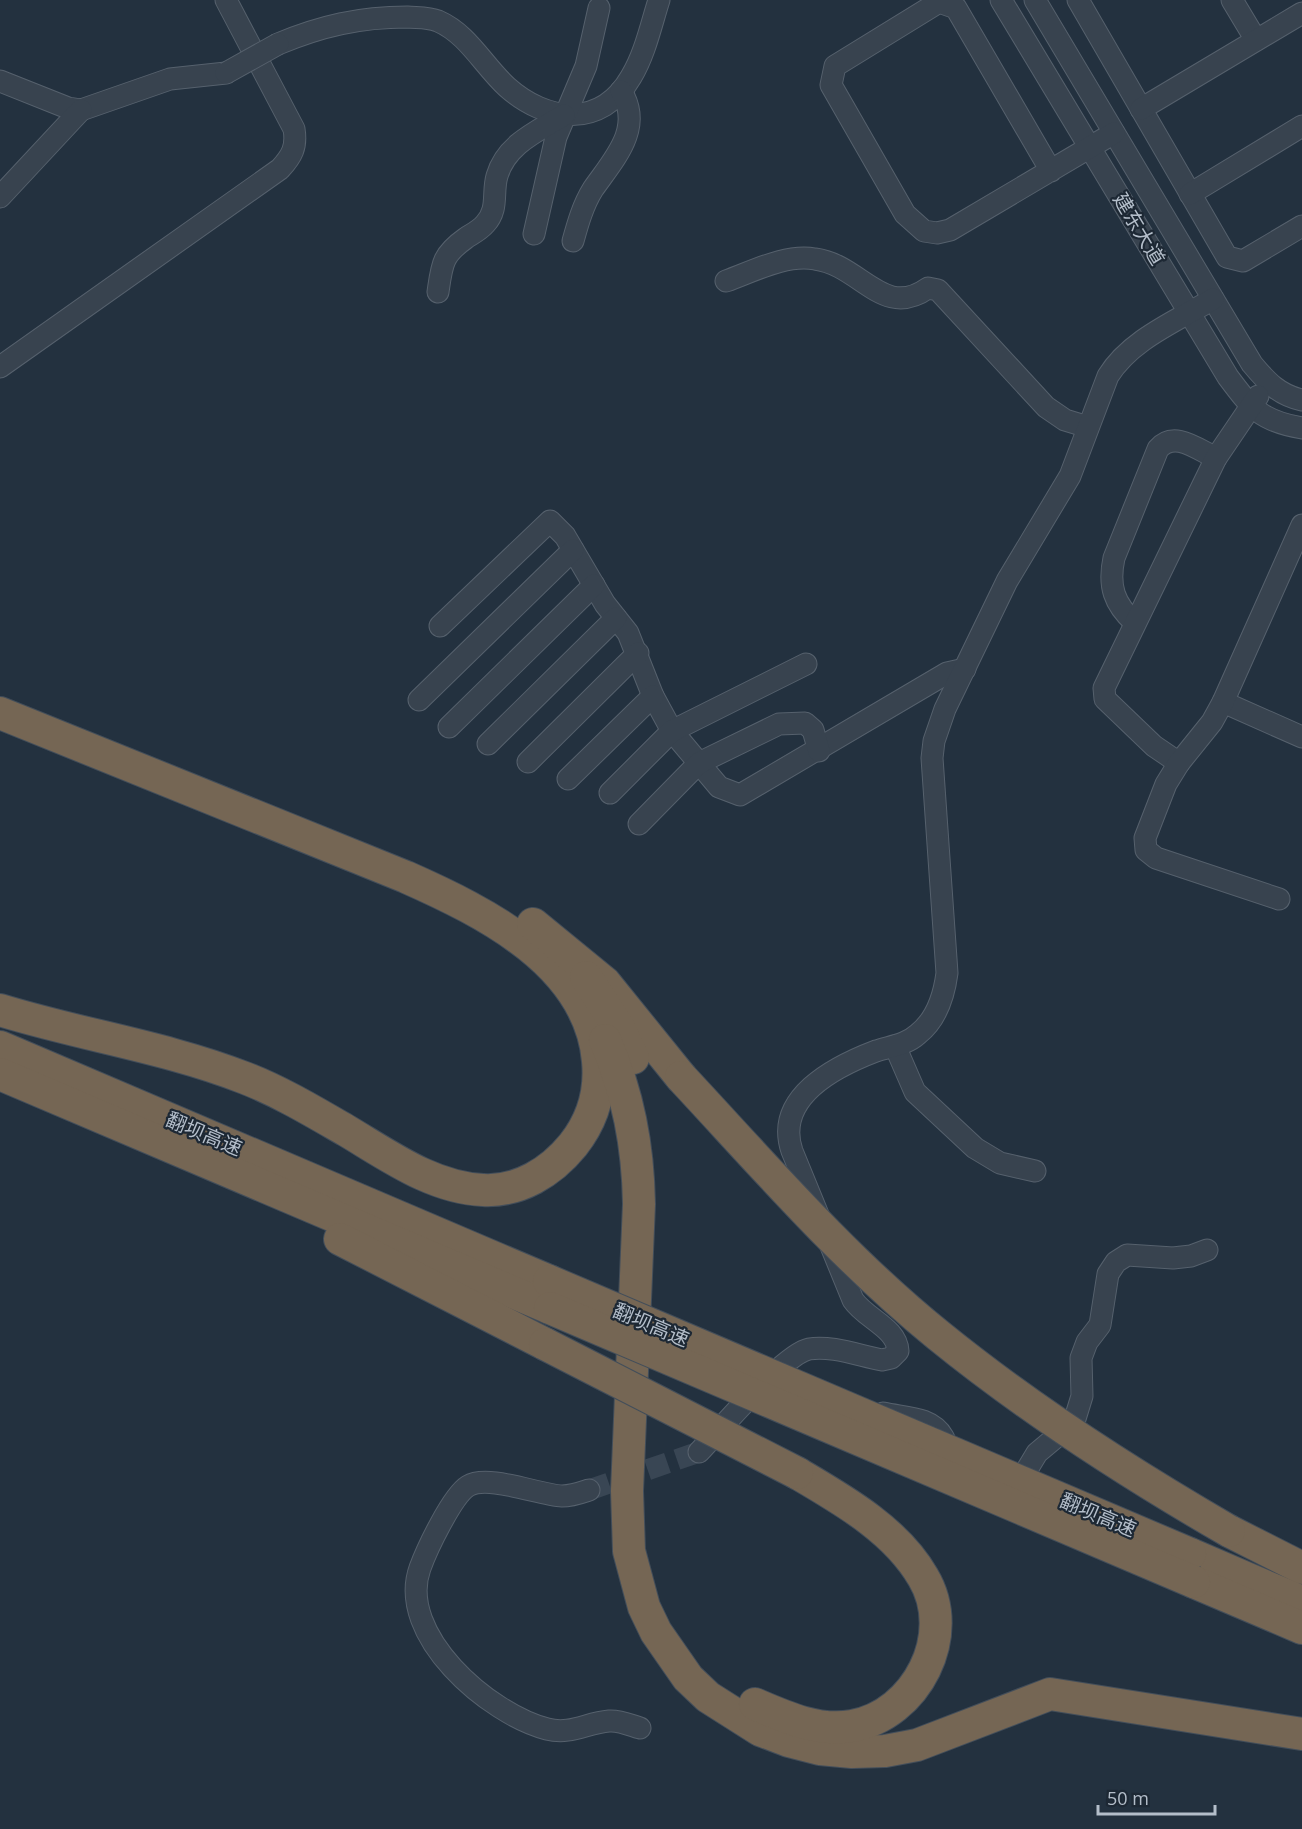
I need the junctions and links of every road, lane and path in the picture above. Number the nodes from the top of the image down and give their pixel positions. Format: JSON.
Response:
{"nodes":[{"id":1,"x":226,"y":0,"type":"edge"},
{"id":2,"x":659,"y":0,"type":"edge"},
{"id":3,"x":1001,"y":0,"type":"edge"},
{"id":4,"x":1035,"y":0,"type":"edge"},
{"id":5,"x":1078,"y":0,"type":"edge"},
{"id":6,"x":1232,"y":0,"type":"edge"},
{"id":7,"x":599,"y":8,"type":"dead end"},
{"id":8,"x":1302,"y":13,"type":"edge"},
{"id":9,"x":1256,"y":40,"type":"junction"},
{"id":10,"x":0,"y":81,"type":"edge"},
{"id":11,"x":621,"y":91,"type":"junction"},
{"id":12,"x":1141,"y":109,"type":"junction"},
{"id":13,"x":81,"y":110,"type":"junction"},
{"id":14,"x":564,"y":115,"type":"junction"},
{"id":15,"x":1302,"y":126,"type":"edge"},
{"id":16,"x":1114,"y":133,"type":"junction"},
{"id":17,"x":1090,"y":148,"type":"junction"},
{"id":18,"x":1051,"y":171,"type":"junction"},
{"id":19,"x":1190,"y":194,"type":"junction"},
{"id":20,"x":0,"y":197,"type":"edge"},
{"id":21,"x":1302,"y":226,"type":"edge"},
{"id":22,"x":534,"y":234,"type":"dead end"},
{"id":23,"x":573,"y":241,"type":"dead end"},
{"id":24,"x":726,"y":281,"type":"dead end"},
{"id":25,"x":438,"y":292,"type":"dead end"},
{"id":26,"x":1213,"y":299,"type":"junction"},
{"id":27,"x":1189,"y":314,"type":"junction"},
{"id":28,"x":0,"y":368,"type":"edge"},
{"id":29,"x":1267,"y":383,"type":"junction"},
{"id":30,"x":1302,"y":400,"type":"edge"},
{"id":31,"x":1251,"y":407,"type":"junction"},
{"id":32,"x":1088,"y":427,"type":"junction"},
{"id":33,"x":1302,"y":428,"type":"edge"},
{"id":34,"x":1216,"y":458,"type":"junction"},
{"id":35,"x":1302,"y":525,"type":"edge"},
{"id":36,"x":573,"y":550,"type":"junction"},
{"id":37,"x":594,"y":585,"type":"junction"},
{"id":38,"x":616,"y":618,"type":"junction"},
{"id":39,"x":1135,"y":623,"type":"junction"},
{"id":40,"x":440,"y":626,"type":"dead end"},
{"id":41,"x":638,"y":653,"type":"junction"},
{"id":42,"x":806,"y":664,"type":"dead end"},
{"id":43,"x":965,"y":669,"type":"junction"},
{"id":44,"x":0,"y":691,"type":"edge"},
{"id":45,"x":652,"y":696,"type":"junction"},
{"id":46,"x":419,"y":700,"type":"dead end"},
{"id":47,"x":1224,"y":702,"type":"junction"},
{"id":48,"x":0,"y":713,"type":"edge"},
{"id":49,"x":449,"y":727,"type":"dead end"},
{"id":50,"x":672,"y":731,"type":"junction"},
{"id":51,"x":1302,"y":737,"type":"edge"},
{"id":52,"x":488,"y":744,"type":"dead end"},
{"id":53,"x":819,"y":751,"type":"junction"},
{"id":54,"x":528,"y":762,"type":"dead end"},
{"id":55,"x":699,"y":763,"type":"junction"},
{"id":56,"x":1179,"y":763,"type":"junction"},
{"id":57,"x":568,"y":779,"type":"dead end"},
{"id":58,"x":610,"y":793,"type":"dead end"},
{"id":59,"x":639,"y":824,"type":"dead end"},
{"id":60,"x":1279,"y":899,"type":"dead end"},
{"id":61,"x":553,"y":940,"type":"junction"},
{"id":62,"x":582,"y":1004,"type":"junction"},
{"id":63,"x":0,"y":1010,"type":"edge"},
{"id":64,"x":895,"y":1046,"type":"junction"},
{"id":65,"x":0,"y":1047,"type":"edge"},
{"id":66,"x":0,"y":1074,"type":"edge"},
{"id":67,"x":98,"y":1116,"type":"junction"},
{"id":68,"x":1035,"y":1171,"type":"dead end"},
{"id":69,"x":1207,"y":1250,"type":"dead end"},
{"id":70,"x":549,"y":1295,"type":"junction"},
{"id":71,"x":784,"y":1364,"type":"junction"},
{"id":72,"x":699,"y":1452,"type":"tunnel mouth"},
{"id":73,"x":589,"y":1490,"type":"tunnel mouth"},
{"id":74,"x":1192,"y":1568,"type":"junction"},
{"id":75,"x":1302,"y":1568,"type":"edge"},
{"id":76,"x":1302,"y":1602,"type":"edge"},
{"id":77,"x":1302,"y":1628,"type":"edge"},
{"id":78,"x":640,"y":1728,"type":"dead end"},
{"id":79,"x":1302,"y":1734,"type":"edge"}],
"edges":[{"from":1,"to":28,"type":"street"},
{"from":2,"to":11,"type":"street"},
{"from":3,"to":17,"type":"street","name":"建东大道"},
{"from":4,"to":16,"type":"street","name":"建东大道"},
{"from":5,"to":12,"type":"street"},
{"from":6,"to":9,"type":"street"},
{"from":7,"to":14,"type":"street"},
{"from":8,"to":9,"type":"street"},
{"from":9,"to":12,"type":"street"},
{"from":10,"to":13,"type":"street"},
{"from":11,"to":14,"type":"street"},
{"from":11,"to":23,"type":"street"},
{"from":12,"to":19,"type":"street"},
{"from":13,"to":14,"type":"street","bridge":true},
{"from":13,"to":20,"type":"street"},
{"from":14,"to":22,"type":"street"},
{"from":14,"to":25,"type":"street"},
{"from":15,"to":19,"type":"street"},
{"from":16,"to":17,"type":"street"},
{"from":16,"to":26,"type":"street","name":"建东大道"},
{"from":17,"to":18,"type":"street"},
{"from":17,"to":27,"type":"street","name":"建东大道"},
{"from":18,"to":18,"type":"street"},
{"from":19,"to":21,"type":"street"},
{"from":24,"to":32,"type":"street"},
{"from":26,"to":27,"type":"street"},
{"from":26,"to":29,"type":"street","name":"建东大道"},
{"from":27,"to":31,"type":"street","name":"建东大道"},
{"from":27,"to":32,"type":"street"},
{"from":29,"to":30,"type":"street","name":"建东大道"},
{"from":29,"to":31,"type":"street"},
{"from":31,"to":33,"type":"street","name":"建东大道"},
{"from":31,"to":34,"type":"street"},
{"from":32,"to":43,"type":"street"},
{"from":34,"to":39,"type":"street"},
{"from":34,"to":39,"type":"street"},
{"from":35,"to":47,"type":"street"},
{"from":36,"to":37,"type":"street"},
{"from":36,"to":40,"type":"street"},
{"from":36,"to":46,"type":"street"},
{"from":37,"to":38,"type":"street"},
{"from":37,"to":49,"type":"street"},
{"from":38,"to":41,"type":"street"},
{"from":38,"to":52,"type":"street"},
{"from":39,"to":56,"type":"street"},
{"from":41,"to":45,"type":"street"},
{"from":41,"to":54,"type":"street"},
{"from":42,"to":50,"type":"street"},
{"from":43,"to":53,"type":"street"},
{"from":43,"to":64,"type":"street"},
{"from":44,"to":61,"type":"highway"},
{"from":45,"to":50,"type":"street"},
{"from":45,"to":57,"type":"street"},
{"from":47,"to":51,"type":"street"},
{"from":47,"to":56,"type":"street"},
{"from":48,"to":62,"type":"highway"},
{"from":50,"to":55,"type":"street"},
{"from":50,"to":58,"type":"street"},
{"from":53,"to":55,"type":"street"},
{"from":53,"to":55,"type":"street"},
{"from":55,"to":59,"type":"street"},
{"from":56,"to":60,"type":"street"},
{"from":61,"to":67,"type":"highway","bridge":true},
{"from":61,"to":75,"type":"highway","bridge":true},
{"from":62,"to":63,"type":"highway"},
{"from":62,"to":79,"type":"highway"},
{"from":64,"to":68,"type":"street"},
{"from":64,"to":71,"type":"street"},
{"from":65,"to":70,"type":"highway","name":"翻坝高速"},
{"from":66,"to":67,"type":"highway","name":"翻坝高速"},
{"from":67,"to":70,"type":"highway","name":"翻坝高速"},
{"from":69,"to":71,"type":"street"},
{"from":70,"to":74,"type":"highway","name":"翻坝高速","bridge":true},
{"from":71,"to":72,"type":"street"},
{"from":73,"to":78,"type":"street"},
{"from":74,"to":76,"type":"highway","name":"翻坝高速"},
{"from":74,"to":77,"type":"highway","name":"翻坝高速"}]}
